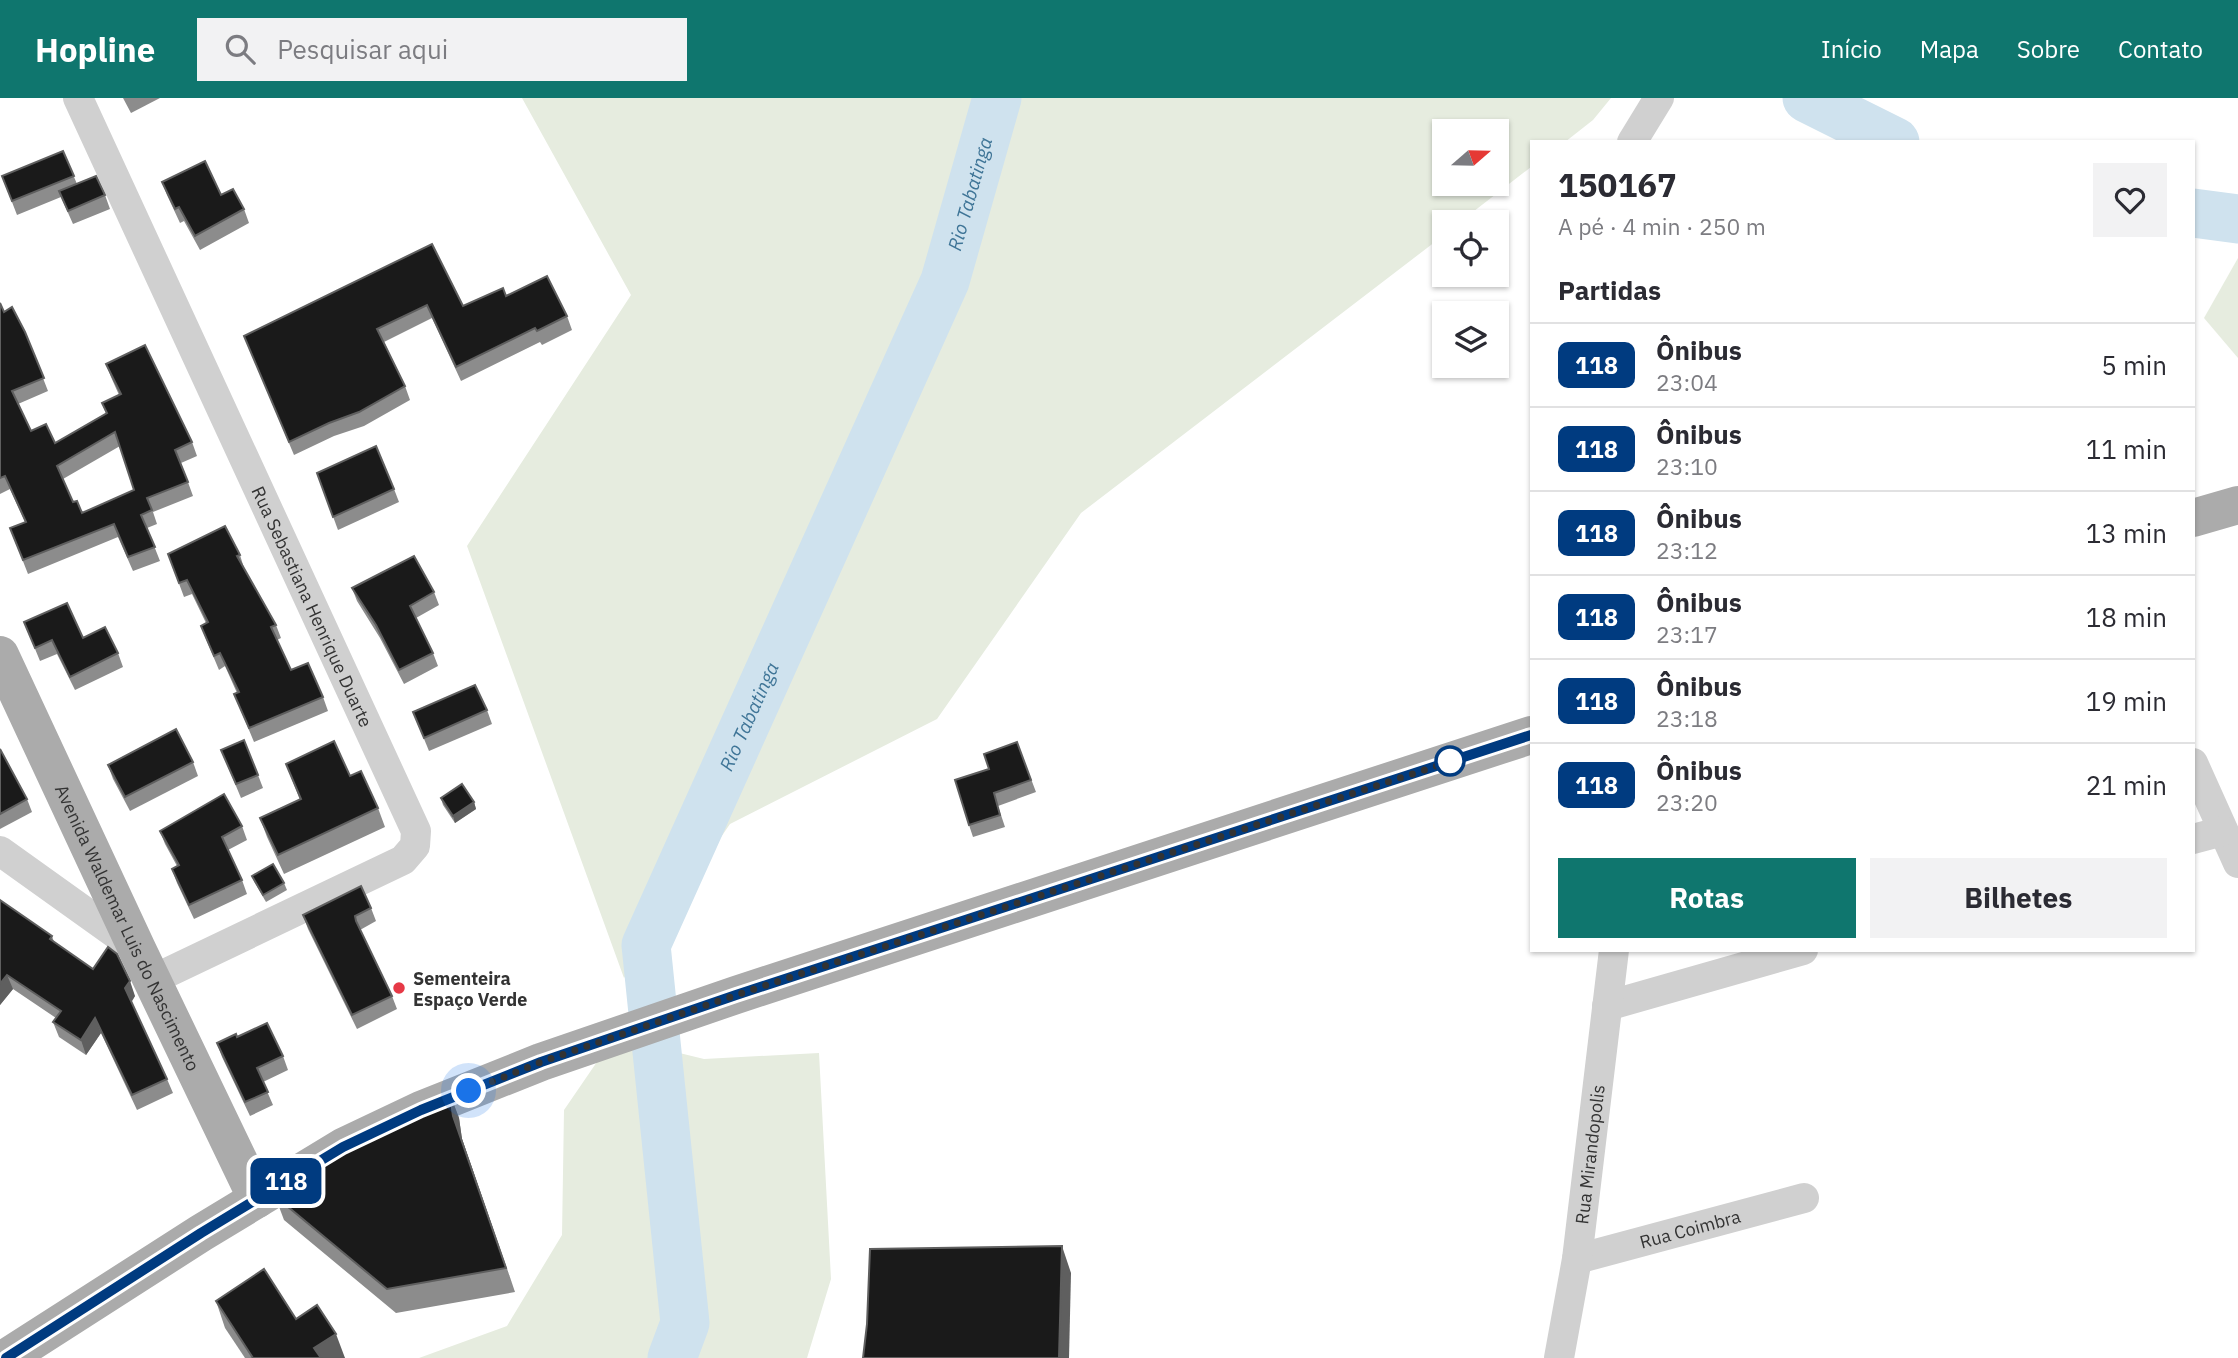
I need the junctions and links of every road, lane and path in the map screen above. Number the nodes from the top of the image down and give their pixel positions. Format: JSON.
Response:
{"nodes":[{"id":1,"x":78,"y":98,"type":"edge"},
{"id":2,"x":1660,"y":98,"type":"edge"},
{"id":3,"x":1633,"y":140,"type":"edge"},
{"id":4,"x":2238,"y":505,"type":"edge"},
{"id":5,"x":2195,"y":517,"type":"edge"},
{"id":6,"x":0,"y":655,"type":"edge"},
{"id":7,"x":1530,"y":735,"type":"edge"},
{"id":8,"x":2195,"y":768,"type":"edge"},
{"id":9,"x":2223,"y":831,"type":"junction"},
{"id":10,"x":2195,"y":838,"type":"edge"},
{"id":11,"x":0,"y":851,"type":"edge"},
{"id":12,"x":2238,"y":863,"type":"edge"},
{"id":13,"x":1614,"y":952,"type":"edge"},
{"id":14,"x":1796,"y":952,"type":"edge"},
{"id":15,"x":144,"y":964,"type":"junction"},
{"id":16,"x":1607,"y":1006,"type":"junction"},
{"id":17,"x":1804,"y":1198,"type":"dead end"},
{"id":18,"x":257,"y":1199,"type":"junction"},
{"id":19,"x":1577,"y":1259,"type":"junction"},
{"id":20,"x":6,"y":1358,"type":"edge"},
{"id":21,"x":1559,"y":1358,"type":"edge"}],
"edges":[{"from":1,"to":15,"type":"street","name":"Rua Sebastiana Henrique Duarte"},
{"from":2,"to":3,"type":"street"},
{"from":4,"to":5,"type":"main road"},
{"from":6,"to":15,"type":"main road","name":"Avenida Waldemar Luis do Nascimento"},
{"from":7,"to":18,"type":"main road"},
{"from":8,"to":9,"type":"street"},
{"from":9,"to":10,"type":"street"},
{"from":9,"to":12,"type":"street"},
{"from":11,"to":15,"type":"street"},
{"from":13,"to":16,"type":"street","name":"Rua Mirandopolis"},
{"from":14,"to":16,"type":"street"},
{"from":15,"to":18,"type":"main road","name":"Avenida Waldemar Luis do Nascimento"},
{"from":16,"to":19,"type":"street","name":"Rua Mirandopolis"},
{"from":17,"to":19,"type":"street","name":"Rua Coimbra"},
{"from":18,"to":20,"type":"main road"},
{"from":19,"to":21,"type":"street","name":"Rua Mirandopolis"}]}
